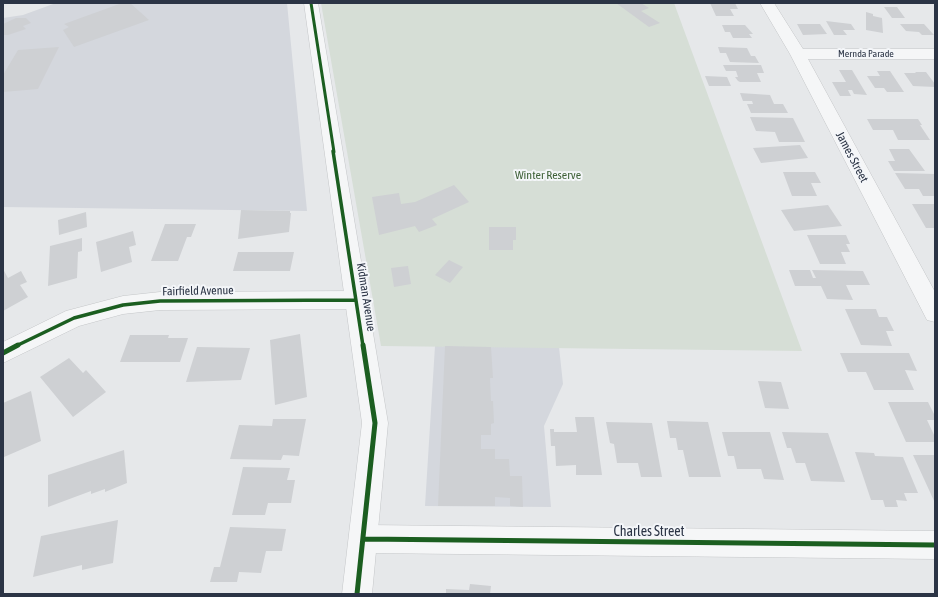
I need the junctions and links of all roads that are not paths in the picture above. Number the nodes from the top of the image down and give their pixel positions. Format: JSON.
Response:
{"nodes":[{"id":1,"x":311,"y":3,"type":"edge"},
{"id":2,"x":767,"y":3,"type":"edge"},
{"id":3,"x":798,"y":54,"type":"junction"},
{"id":4,"x":935,"y":54,"type":"edge"},
{"id":5,"x":356,"y":300,"type":"junction"},
{"id":6,"x":935,"y":313,"type":"edge"},
{"id":7,"x":3,"y":352,"type":"edge"},
{"id":8,"x":364,"y":539,"type":"junction"},
{"id":9,"x":935,"y":545,"type":"edge"},
{"id":10,"x":357,"y":594,"type":"edge"}],
"edges":[{"from":1,"to":5,"type":"street","name":"Kidman Avenue"},
{"from":2,"to":3,"type":"street","name":"James Street"},
{"from":3,"to":4,"type":"street","name":"Mernda Parade"},
{"from":3,"to":6,"type":"street","name":"James Street"},
{"from":5,"to":7,"type":"street","name":"Fairfield Avenue"},
{"from":5,"to":8,"type":"street","name":"Kidman Avenue"},
{"from":8,"to":9,"type":"street","name":"Charles Street"},
{"from":8,"to":10,"type":"street","name":"Kidman Avenue"}]}
